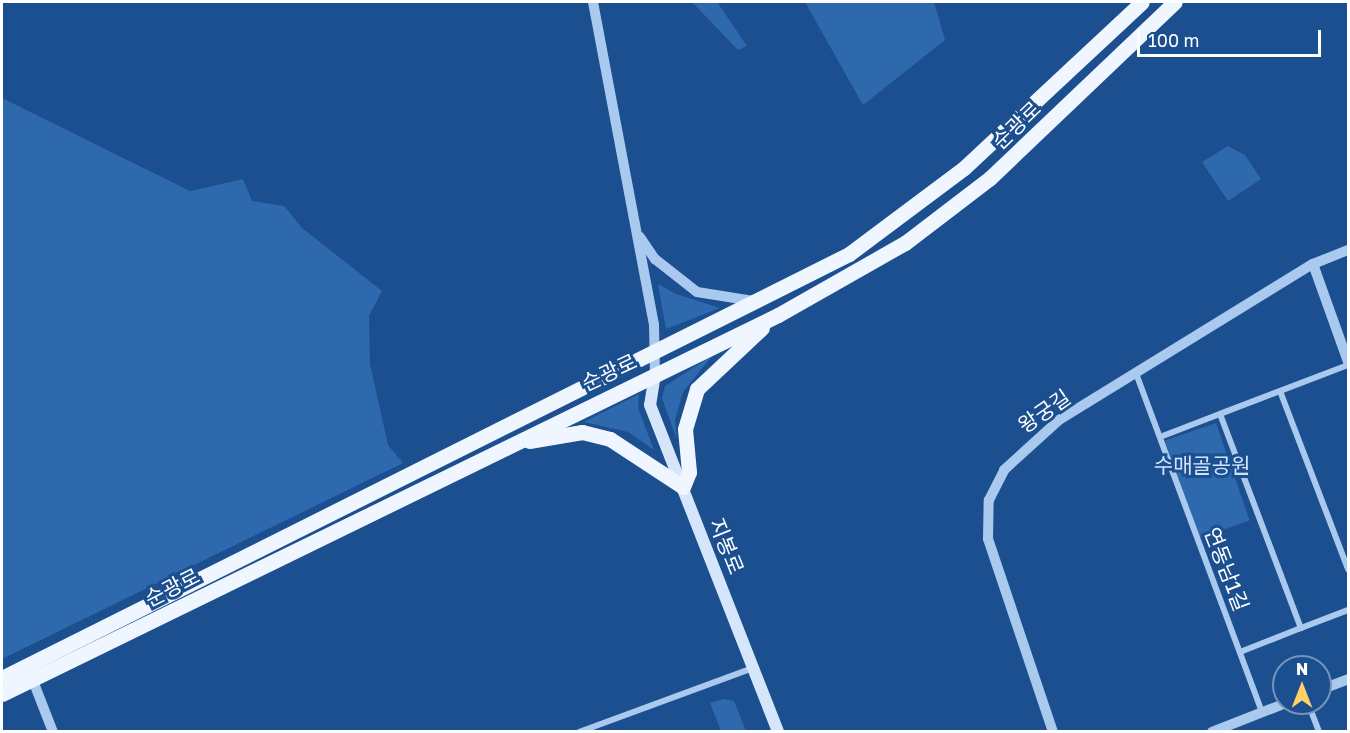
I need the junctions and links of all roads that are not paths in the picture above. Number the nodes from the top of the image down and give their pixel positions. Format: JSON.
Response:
{"nodes":[{"id":1,"x":593,"y":2,"type":"edge"},
{"id":2,"x":1142,"y":2,"type":"edge"},
{"id":3,"x":1175,"y":2,"type":"edge"},
{"id":4,"x":637,"y":232,"type":"junction"},
{"id":5,"x":1348,"y":250,"type":"edge"},
{"id":6,"x":1313,"y":264,"type":"junction"},
{"id":7,"x":759,"y":301,"type":"junction"},
{"id":8,"x":778,"y":315,"type":"junction"},
{"id":9,"x":656,"y":351,"type":"junction"},
{"id":10,"x":1348,"y":364,"type":"edge"},
{"id":11,"x":655,"y":374,"type":"junction"},
{"id":12,"x":1137,"y":376,"type":"junction"},
{"id":13,"x":1280,"y":391,"type":"junction"},
{"id":14,"x":1220,"y":414,"type":"junction"},
{"id":15,"x":1160,"y":437,"type":"junction"},
{"id":16,"x":510,"y":442,"type":"junction"},
{"id":17,"x":682,"y":488,"type":"junction"},
{"id":18,"x":1348,"y":569,"type":"edge"},
{"id":19,"x":1348,"y":610,"type":"edge"},
{"id":20,"x":1300,"y":628,"type":"junction"},
{"id":21,"x":1240,"y":652,"type":"junction"},
{"id":22,"x":754,"y":668,"type":"junction"},
{"id":23,"x":30,"y":673,"type":"junction"},
{"id":24,"x":2,"y":678,"type":"edge"},
{"id":25,"x":1348,"y":679,"type":"edge"},
{"id":26,"x":1332,"y":685,"type":"edge"},
{"id":27,"x":2,"y":694,"type":"edge"},
{"id":28,"x":1272,"y":708,"type":"edge"},
{"id":29,"x":1262,"y":712,"type":"junction"},
{"id":30,"x":1313,"y":715,"type":"edge"},
{"id":31,"x":53,"y":732,"type":"edge"},
{"id":32,"x":579,"y":732,"type":"edge"},
{"id":33,"x":778,"y":732,"type":"edge"},
{"id":34,"x":1053,"y":732,"type":"edge"},
{"id":35,"x":1212,"y":732,"type":"edge"},
{"id":36,"x":1319,"y":732,"type":"edge"}],
"edges":[{"from":1,"to":4,"type":"street"},
{"from":2,"to":7,"type":"main road","name":"순광로"},
{"from":3,"to":8,"type":"main road","name":"순광로"},
{"from":4,"to":7,"type":"street"},
{"from":4,"to":9,"type":"street"},
{"from":5,"to":6,"type":"street","name":"왕궁길"},
{"from":6,"to":10,"type":"street"},
{"from":6,"to":12,"type":"street","name":"왕궁길"},
{"from":7,"to":9,"type":"main road","name":"순광로"},
{"from":8,"to":11,"type":"main road","name":"순광로"},
{"from":8,"to":17,"type":"main road"},
{"from":9,"to":11,"type":"street"},
{"from":9,"to":23,"type":"main road","name":"순광로"},
{"from":10,"to":13,"type":"street"},
{"from":11,"to":16,"type":"main road","name":"순광로"},
{"from":11,"to":17,"type":"main road","name":"지봉로"},
{"from":12,"to":15,"type":"street","name":"연동남1길"},
{"from":12,"to":34,"type":"street","name":"왕궁길"},
{"from":13,"to":14,"type":"street"},
{"from":13,"to":18,"type":"street"},
{"from":14,"to":15,"type":"street"},
{"from":14,"to":20,"type":"street"},
{"from":15,"to":21,"type":"street","name":"연동남1길"},
{"from":16,"to":17,"type":"main road"},
{"from":16,"to":23,"type":"main road","name":"순광로"},
{"from":17,"to":22,"type":"main road","name":"지봉로"},
{"from":19,"to":20,"type":"street"},
{"from":20,"to":21,"type":"street"},
{"from":21,"to":29,"type":"street","name":"연동남1길"},
{"from":22,"to":32,"type":"street"},
{"from":22,"to":33,"type":"main road","name":"지봉로"},
{"from":23,"to":24,"type":"main road","name":"순광로"},
{"from":23,"to":27,"type":"main road","name":"순광로"},
{"from":23,"to":31,"type":"street"},
{"from":25,"to":26,"type":"street"},
{"from":28,"to":29,"type":"street"},
{"from":29,"to":35,"type":"street"},
{"from":30,"to":36,"type":"street"}]}
